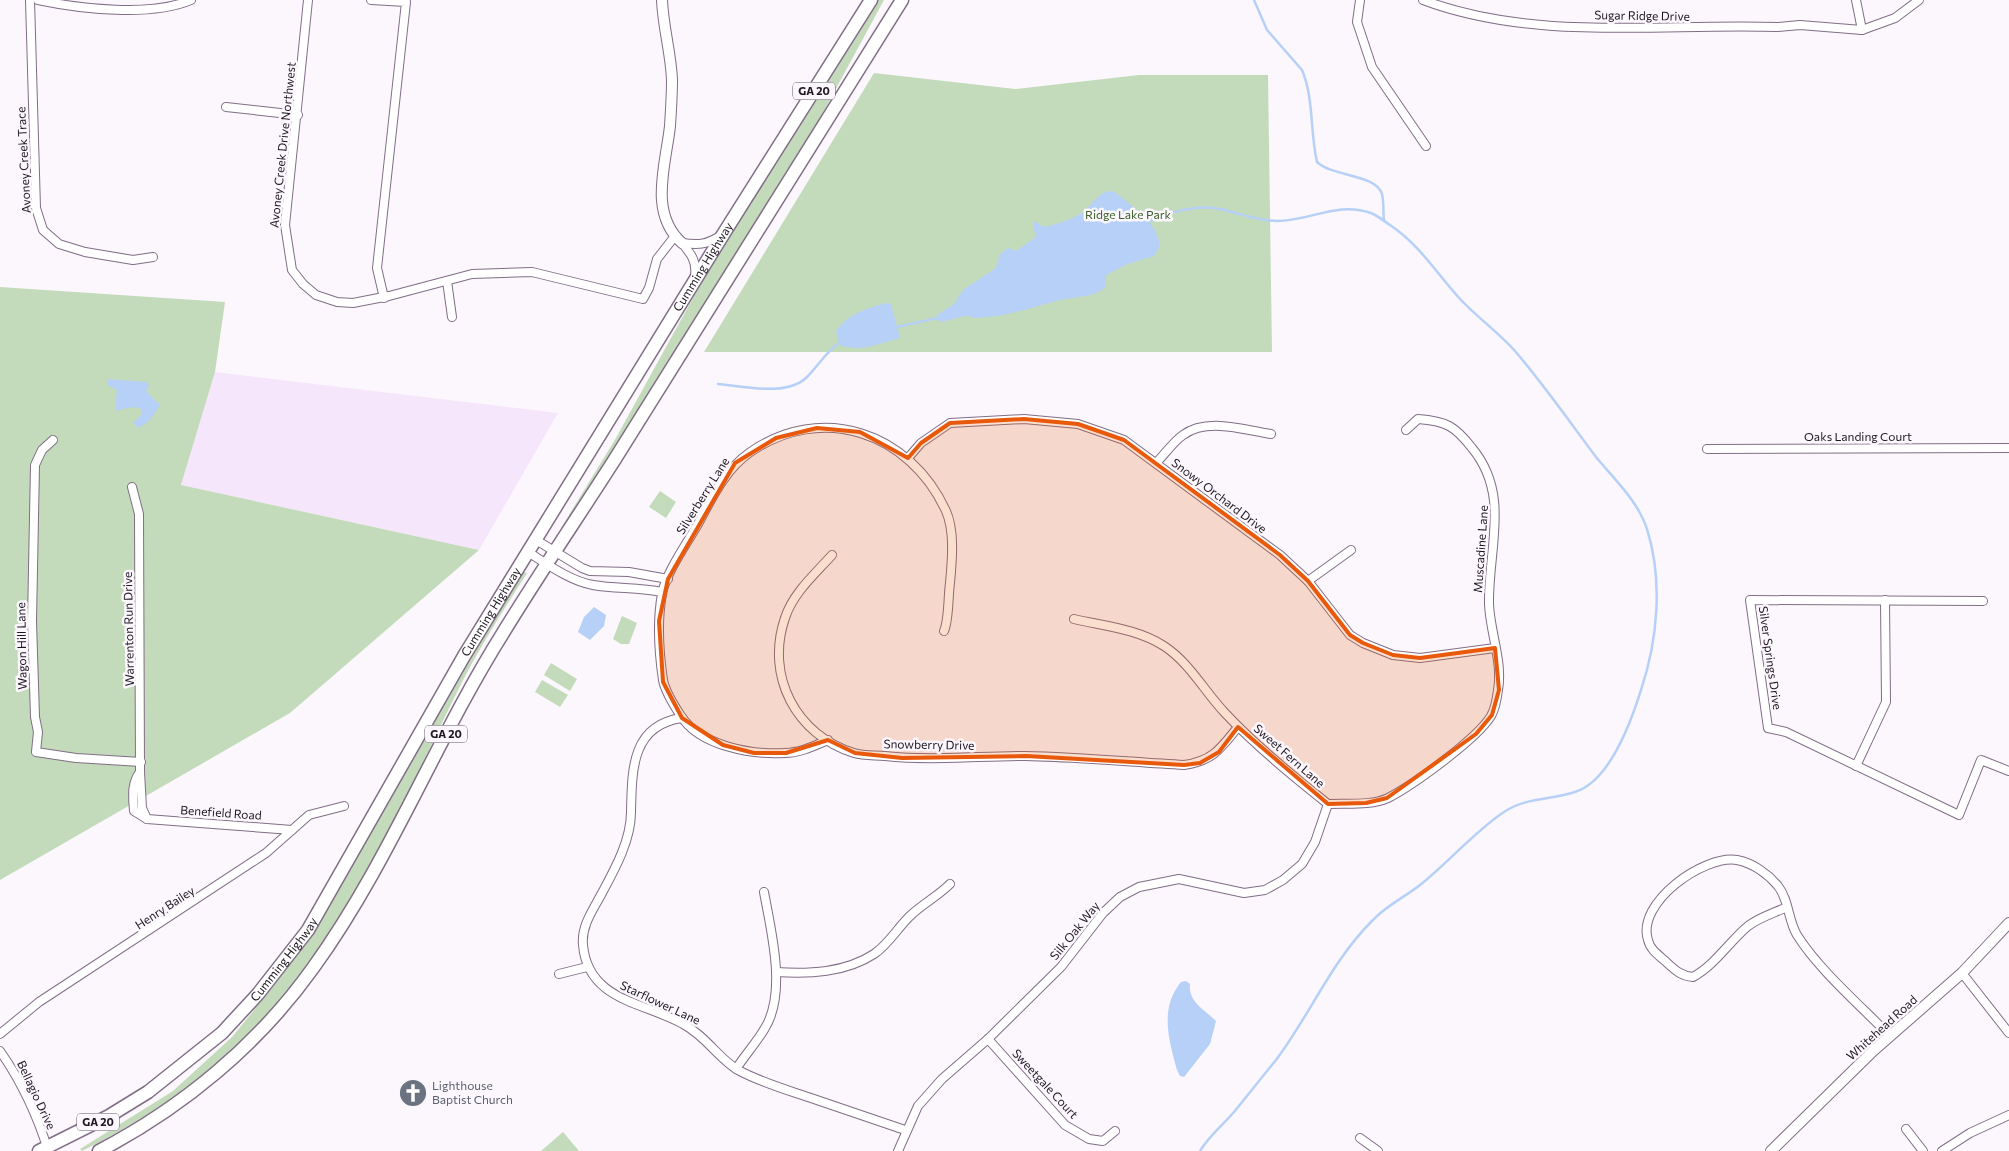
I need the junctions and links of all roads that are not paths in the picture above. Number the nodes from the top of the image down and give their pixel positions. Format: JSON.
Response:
{"nodes":[{"id":1,"x":30,"y":0,"type":"edge"},
{"id":2,"x":38,"y":0,"type":"edge"},
{"id":3,"x":191,"y":0,"type":"edge"},
{"id":4,"x":308,"y":0,"type":"edge"},
{"id":5,"x":371,"y":0,"type":"edge"},
{"id":6,"x":662,"y":0,"type":"edge"},
{"id":7,"x":871,"y":0,"type":"edge"},
{"id":8,"x":902,"y":0,"type":"edge"},
{"id":9,"x":1360,"y":0,"type":"edge"},
{"id":10,"x":1423,"y":0,"type":"edge"},
{"id":11,"x":1856,"y":0,"type":"edge"},
{"id":12,"x":1920,"y":0,"type":"edge"},
{"id":13,"x":1443,"y":3,"type":"edge"},
{"id":14,"x":1862,"y":30,"type":"junction"},
{"id":15,"x":226,"y":107,"type":"dead end"},
{"id":16,"x":298,"y":115,"type":"junction"},
{"id":17,"x":1426,"y":146,"type":"dead end"},
{"id":18,"x":724,"y":233,"type":"junction"},
{"id":19,"x":678,"y":240,"type":"junction"},
{"id":20,"x":153,"y":257,"type":"dead end"},
{"id":21,"x":447,"y":281,"type":"junction"},
{"id":22,"x":695,"y":281,"type":"junction"},
{"id":23,"x":384,"y":298,"type":"junction"},
{"id":24,"x":452,"y":317,"type":"dead end"},
{"id":25,"x":1406,"y":430,"type":"dead end"},
{"id":26,"x":1271,"y":434,"type":"dead end"},
{"id":27,"x":53,"y":440,"type":"dead end"},
{"id":28,"x":2009,"y":448,"type":"edge"},
{"id":29,"x":1707,"y":449,"type":"dead end"},
{"id":30,"x":908,"y":458,"type":"junction"},
{"id":31,"x":1156,"y":463,"type":"junction"},
{"id":32,"x":132,"y":487,"type":"dead end"},
{"id":33,"x":536,"y":540,"type":"junction"},
{"id":34,"x":1351,"y":550,"type":"dead end"},
{"id":35,"x":528,"y":552,"type":"junction"},
{"id":36,"x":555,"y":552,"type":"junction"},
{"id":37,"x":832,"y":555,"type":"dead end"},
{"id":38,"x":547,"y":563,"type":"junction"},
{"id":39,"x":604,"y":570,"type":"junction"},
{"id":40,"x":668,"y":580,"type":"junction"},
{"id":41,"x":1308,"y":581,"type":"junction"},
{"id":42,"x":602,"y":586,"type":"junction"},
{"id":43,"x":662,"y":592,"type":"junction"},
{"id":44,"x":1885,"y":600,"type":"junction"},
{"id":45,"x":1983,"y":601,"type":"dead end"},
{"id":46,"x":1074,"y":619,"type":"dead end"},
{"id":47,"x":944,"y":631,"type":"dead end"},
{"id":48,"x":1495,"y":648,"type":"junction"},
{"id":49,"x":682,"y":718,"type":"junction"},
{"id":50,"x":1238,"y":727,"type":"junction"},
{"id":51,"x":828,"y":740,"type":"junction"},
{"id":52,"x":142,"y":762,"type":"junction"},
{"id":53,"x":1856,"y":766,"type":"junction"},
{"id":54,"x":140,"y":772,"type":"junction"},
{"id":55,"x":2009,"y":772,"type":"edge"},
{"id":56,"x":133,"y":789,"type":"junction"},
{"id":57,"x":141,"y":790,"type":"junction"},
{"id":58,"x":1328,"y":804,"type":"junction"},
{"id":59,"x":344,"y":806,"type":"dead end"},
{"id":60,"x":147,"y":818,"type":"junction"},
{"id":61,"x":292,"y":830,"type":"junction"},
{"id":62,"x":950,"y":884,"type":"dead end"},
{"id":63,"x":764,"y":892,"type":"dead end"},
{"id":64,"x":1787,"y":907,"type":"junction"},
{"id":65,"x":2009,"y":923,"type":"edge"},
{"id":66,"x":588,"y":967,"type":"junction"},
{"id":67,"x":776,"y":972,"type":"junction"},
{"id":68,"x":1962,"y":973,"type":"junction"},
{"id":69,"x":559,"y":974,"type":"dead end"},
{"id":70,"x":2009,"y":1033,"type":"edge"},
{"id":71,"x":0,"y":1034,"type":"edge"},
{"id":72,"x":1890,"y":1036,"type":"junction"},
{"id":73,"x":988,"y":1039,"type":"junction"},
{"id":74,"x":0,"y":1051,"type":"edge"},
{"id":75,"x":736,"y":1069,"type":"junction"},
{"id":76,"x":2009,"y":1115,"type":"edge"},
{"id":77,"x":1906,"y":1129,"type":"dead end"},
{"id":78,"x":905,"y":1130,"type":"junction"},
{"id":79,"x":1116,"y":1132,"type":"dead end"},
{"id":80,"x":1360,"y":1138,"type":"dead end"},
{"id":81,"x":45,"y":1150,"type":"edge"},
{"id":82,"x":99,"y":1151,"type":"edge"},
{"id":83,"x":898,"y":1151,"type":"edge"},
{"id":84,"x":1378,"y":1151,"type":"edge"},
{"id":85,"x":1771,"y":1151,"type":"edge"},
{"id":86,"x":1923,"y":1151,"type":"edge"},
{"id":87,"x":1942,"y":1151,"type":"edge"}],
"edges":[{"from":1,"to":20,"type":"street","name":"Avoney Creek Trace"},
{"from":2,"to":3,"type":"street"},
{"from":4,"to":16,"type":"street","name":"Avoney Creek Drive Northwest"},
{"from":5,"to":23,"type":"street"},
{"from":6,"to":19,"type":"street"},
{"from":7,"to":18,"type":"highway","name":"Cumming Highway","number":"GA 20"},
{"from":8,"to":36,"type":"highway","name":"Cumming Highway","number":"GA 20"},
{"from":9,"to":17,"type":"street"},
{"from":10,"to":13,"type":"street","name":"Sugar Ridge Drive"},
{"from":11,"to":14,"type":"street"},
{"from":12,"to":14,"type":"street"},
{"from":13,"to":14,"type":"street","name":"Sugar Ridge Drive"},
{"from":15,"to":16,"type":"street"},
{"from":16,"to":23,"type":"street","name":"Avoney Creek Drive Northwest"},
{"from":18,"to":19,"type":"street"},
{"from":18,"to":22,"type":"highway","name":"Cumming Highway","number":"GA 20"},
{"from":19,"to":21,"type":"street","name":"Avoney Creek Drive Northwest"},
{"from":19,"to":22,"type":"street"},
{"from":21,"to":23,"type":"street","name":"Avoney Creek Drive Northwest"},
{"from":21,"to":24,"type":"street"},
{"from":22,"to":33,"type":"highway","name":"Cumming Highway","number":"GA 20"},
{"from":25,"to":48,"type":"street","name":"Muscadine Lane"},
{"from":26,"to":31,"type":"street"},
{"from":27,"to":52,"type":"street","name":"Wagon Hill Lane"},
{"from":28,"to":29,"type":"street","name":"Oaks Landing Court"},
{"from":30,"to":31,"type":"street","name":"Snowy Orchard Drive"},
{"from":30,"to":40,"type":"street","name":"Silverberry Lane"},
{"from":30,"to":47,"type":"street","name":"Silverberry Lane"},
{"from":31,"to":41,"type":"street","name":"Snowy Orchard Drive"},
{"from":32,"to":52,"type":"street","name":"Warrenton Run Drive"},
{"from":33,"to":35,"type":"highway","name":"Cumming Highway","number":"GA 20"},
{"from":33,"to":36,"type":"street"},
{"from":34,"to":41,"type":"street"},
{"from":35,"to":38,"type":"street"},
{"from":35,"to":81,"type":"highway","name":"Cumming Highway","number":"GA 20"},
{"from":36,"to":38,"type":"highway","name":"Cumming Highway","number":"GA 20"},
{"from":36,"to":39,"type":"street"},
{"from":37,"to":51,"type":"street","name":"Snowberry Drive"},
{"from":38,"to":42,"type":"street"},
{"from":38,"to":82,"type":"highway","name":"Cumming Highway","number":"GA 20"},
{"from":39,"to":40,"type":"street"},
{"from":39,"to":42,"type":"street"},
{"from":40,"to":43,"type":"street","name":"Silverberry Lane"},
{"from":41,"to":48,"type":"street","name":"Snowy Orchard Drive"},
{"from":42,"to":43,"type":"street"},
{"from":43,"to":49,"type":"street","name":"Silverberry Lane"},
{"from":44,"to":45,"type":"street","name":"Silver Springs Drive"},
{"from":44,"to":53,"type":"street"},
{"from":44,"to":53,"type":"street","name":"Silver Springs Drive"},
{"from":46,"to":50,"type":"street","name":"Sweet Fern Lane"},
{"from":48,"to":58,"type":"street","name":"Sweet Fern Lane"},
{"from":49,"to":51,"type":"street","name":"Silverberry Lane"},
{"from":49,"to":66,"type":"street","name":"Starflower Lane"},
{"from":50,"to":51,"type":"street","name":"Snowberry Drive"},
{"from":50,"to":58,"type":"street","name":"Sweet Fern Lane"},
{"from":52,"to":54,"type":"street","name":"Warrenton Run Drive"},
{"from":53,"to":55,"type":"street","name":"Silver Springs Drive"},
{"from":54,"to":56,"type":"street","name":"Warrenton Run Drive"},
{"from":54,"to":57,"type":"street","name":"Warrenton Run Drive"},
{"from":56,"to":57,"type":"street"},
{"from":56,"to":60,"type":"street"},
{"from":57,"to":60,"type":"street","name":"Warrenton Run Drive"},
{"from":58,"to":73,"type":"street","name":"Silk Oak Way"},
{"from":59,"to":61,"type":"street","name":"Henry Bailey"},
{"from":60,"to":61,"type":"street","name":"Benefield Road"},
{"from":61,"to":71,"type":"street","name":"Henry Bailey"},
{"from":62,"to":67,"type":"street"},
{"from":63,"to":67,"type":"street"},
{"from":64,"to":64,"type":"street"},
{"from":64,"to":72,"type":"street"},
{"from":65,"to":68,"type":"street","name":"Whitehead Road"},
{"from":66,"to":69,"type":"street"},
{"from":66,"to":75,"type":"street","name":"Starflower Lane"},
{"from":67,"to":75,"type":"street"},
{"from":68,"to":70,"type":"street"},
{"from":68,"to":72,"type":"street","name":"Whitehead Road"},
{"from":72,"to":85,"type":"street","name":"Whitehead Road"},
{"from":73,"to":78,"type":"street","name":"Silk Oak Way"},
{"from":73,"to":79,"type":"street","name":"Sweetgale Court"},
{"from":74,"to":81,"type":"street","name":"Bellagio Drive"},
{"from":75,"to":78,"type":"street","name":"Starflower Lane"},
{"from":76,"to":87,"type":"street"},
{"from":77,"to":86,"type":"street"},
{"from":78,"to":83,"type":"street","name":"Silk Oak Way"},
{"from":80,"to":84,"type":"street"}]}
